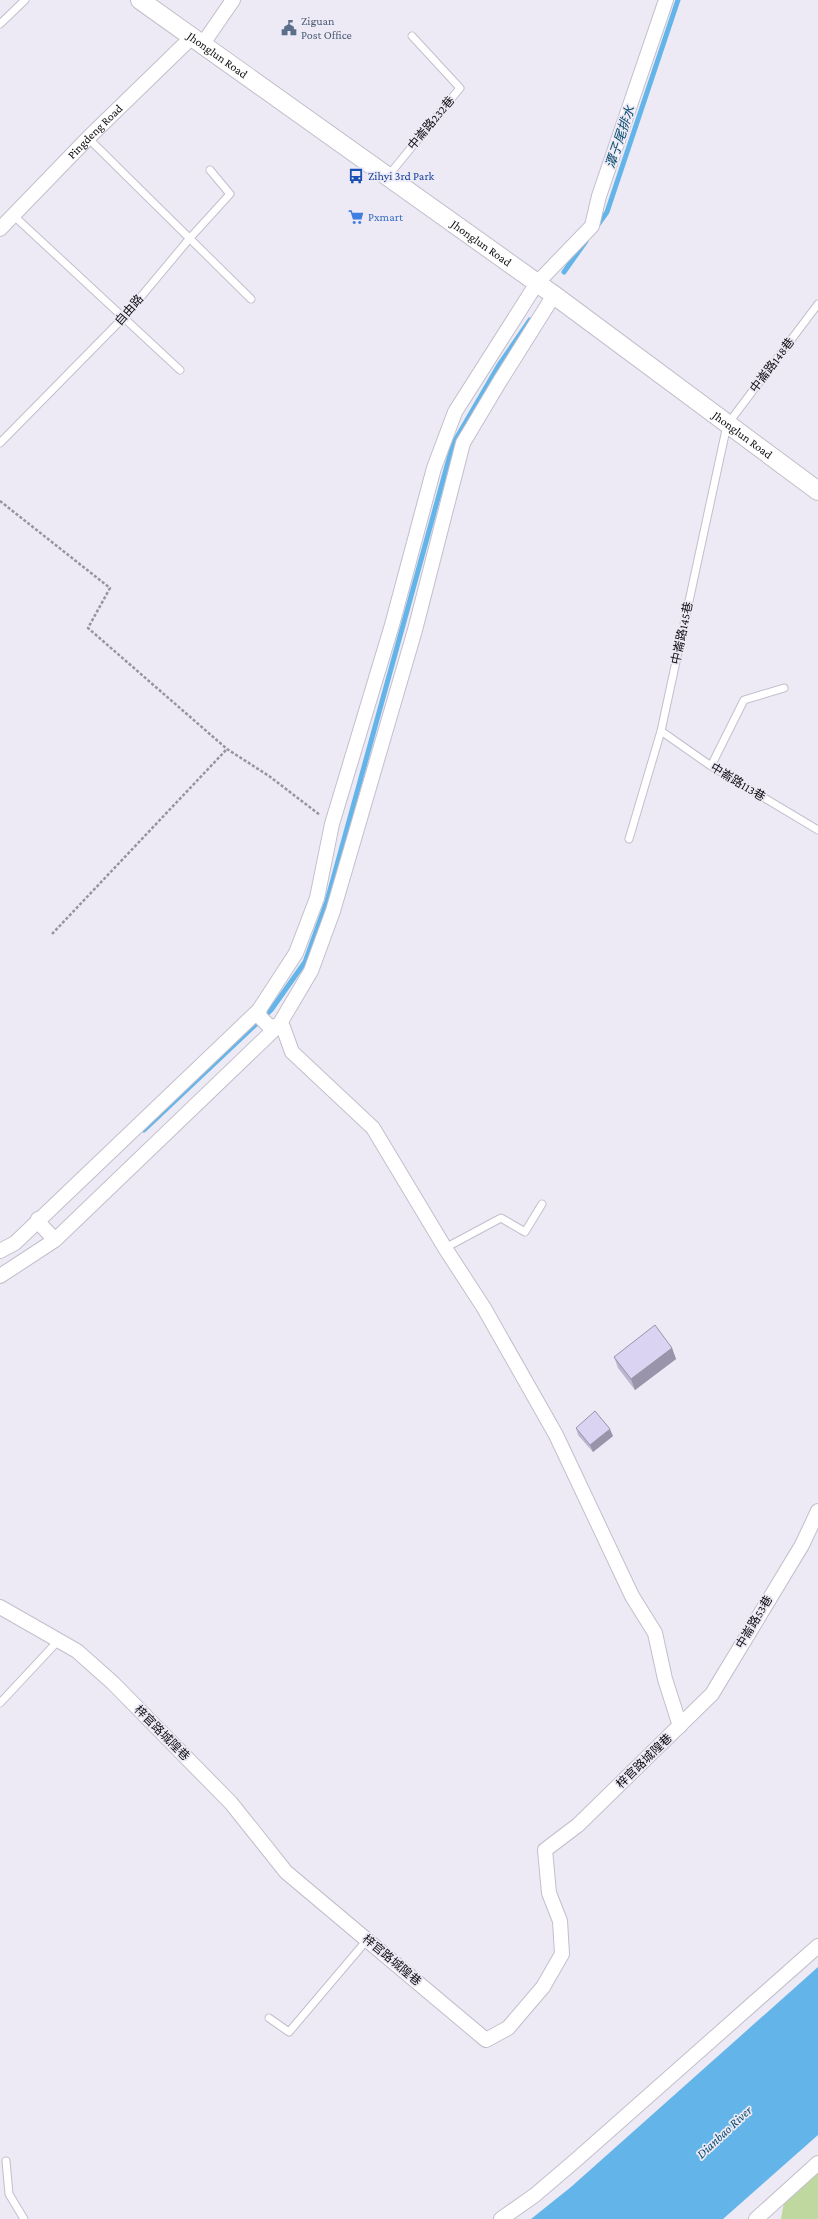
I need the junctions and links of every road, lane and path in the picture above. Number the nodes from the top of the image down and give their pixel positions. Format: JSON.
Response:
{"nodes":[{"id":1,"x":25,"y":0,"type":"edge"},
{"id":2,"x":140,"y":0,"type":"edge"},
{"id":3,"x":233,"y":0,"type":"edge"},
{"id":4,"x":666,"y":0,"type":"edge"},
{"id":5,"x":0,"y":24,"type":"edge"},
{"id":6,"x":412,"y":36,"type":"dead end"},
{"id":7,"x":197,"y":41,"type":"junction"},
{"id":8,"x":88,"y":138,"type":"junction"},
{"id":9,"x":210,"y":170,"type":"dead end"},
{"id":10,"x":388,"y":176,"type":"junction"},
{"id":11,"x":13,"y":215,"type":"junction"},
{"id":12,"x":0,"y":229,"type":"edge"},
{"id":13,"x":190,"y":238,"type":"junction"},
{"id":14,"x":537,"y":282,"type":"junction"},
{"id":15,"x":554,"y":295,"type":"junction"},
{"id":16,"x":251,"y":300,"type":"dead end"},
{"id":17,"x":818,"y":304,"type":"edge"},
{"id":18,"x":124,"y":317,"type":"junction"},
{"id":19,"x":180,"y":370,"type":"dead end"},
{"id":20,"x":727,"y":425,"type":"junction"},
{"id":21,"x":0,"y":443,"type":"edge"},
{"id":22,"x":818,"y":491,"type":"edge"},
{"id":23,"x":0,"y":501,"type":"edge"},
{"id":24,"x":403,"y":627,"type":"junction"},
{"id":25,"x":784,"y":688,"type":"dead end"},
{"id":26,"x":661,"y":731,"type":"junction"},
{"id":27,"x":227,"y":749,"type":"junction"},
{"id":28,"x":711,"y":766,"type":"junction"},
{"id":29,"x":332,"y":824,"type":"junction"},
{"id":30,"x":818,"y":830,"type":"edge"},
{"id":31,"x":629,"y":839,"type":"dead end"},
{"id":32,"x":52,"y":934,"type":"dead end"},
{"id":33,"x":267,"y":1020,"type":"junction"},
{"id":34,"x":542,"y":1204,"type":"dead end"},
{"id":35,"x":39,"y":1222,"type":"junction"},
{"id":36,"x":54,"y":1239,"type":"junction"},
{"id":37,"x":444,"y":1248,"type":"junction"},
{"id":38,"x":0,"y":1251,"type":"edge"},
{"id":39,"x":0,"y":1276,"type":"edge"},
{"id":40,"x":818,"y":1511,"type":"edge"},
{"id":41,"x":0,"y":1607,"type":"edge"},
{"id":42,"x":58,"y":1641,"type":"junction"},
{"id":43,"x":0,"y":1703,"type":"edge"},
{"id":44,"x":680,"y":1726,"type":"junction"},
{"id":45,"x":367,"y":1940,"type":"junction"},
{"id":46,"x":818,"y":1946,"type":"edge"},
{"id":47,"x":269,"y":2018,"type":"dead end"},
{"id":48,"x":6,"y":2161,"type":"dead end"},
{"id":49,"x":818,"y":2163,"type":"edge"},
{"id":50,"x":24,"y":2219,"type":"edge"},
{"id":51,"x":501,"y":2219,"type":"edge"},
{"id":52,"x":756,"y":2219,"type":"edge"}],
"edges":[{"from":1,"to":5,"type":"lane"},
{"from":2,"to":7,"type":"street","name":"Jhonglun Road"},
{"from":3,"to":7,"type":"street","name":"Pingdeng Road"},
{"from":4,"to":14,"type":"street"},
{"from":6,"to":10,"type":"lane","name":"中崙路232巷"},
{"from":7,"to":8,"type":"street","name":"Pingdeng Road"},
{"from":7,"to":10,"type":"street","name":"Jhonglun Road"},
{"from":8,"to":11,"type":"street","name":"Pingdeng Road"},
{"from":8,"to":13,"type":"lane"},
{"from":9,"to":13,"type":"lane","name":"自由路"},
{"from":10,"to":14,"type":"street","name":"Jhonglun Road"},
{"from":11,"to":12,"type":"street","name":"Pingdeng Road"},
{"from":11,"to":18,"type":"lane"},
{"from":13,"to":16,"type":"lane"},
{"from":13,"to":18,"type":"lane","name":"自由路"},
{"from":14,"to":15,"type":"street","name":"Jhonglun Road"},
{"from":14,"to":24,"type":"street"},
{"from":15,"to":20,"type":"street","name":"Jhonglun Road"},
{"from":15,"to":24,"type":"street"},
{"from":17,"to":20,"type":"lane","name":"中崙路148巷"},
{"from":18,"to":19,"type":"lane"},
{"from":18,"to":21,"type":"lane","name":"自由路"},
{"from":20,"to":22,"type":"street","name":"Jhonglun Road"},
{"from":20,"to":26,"type":"lane","name":"中崙路145巷"},
{"from":23,"to":27,"type":"path"},
{"from":24,"to":29,"type":"street"},
{"from":24,"to":33,"type":"street"},
{"from":25,"to":28,"type":"lane"},
{"from":26,"to":28,"type":"lane","name":"中崙路113巷"},
{"from":26,"to":31,"type":"lane","name":"中崙路145巷"},
{"from":27,"to":29,"type":"path"},
{"from":27,"to":32,"type":"path"},
{"from":28,"to":30,"type":"lane","name":"中崙路113巷"},
{"from":29,"to":33,"type":"street"},
{"from":33,"to":35,"type":"street"},
{"from":33,"to":36,"type":"street"},
{"from":33,"to":37,"type":"street"},
{"from":34,"to":37,"type":"lane"},
{"from":35,"to":36,"type":"street"},
{"from":35,"to":38,"type":"street"},
{"from":36,"to":39,"type":"street"},
{"from":37,"to":44,"type":"street"},
{"from":40,"to":44,"type":"street","name":"中崙路53巷"},
{"from":41,"to":42,"type":"street","name":"梓官路城隍巷"},
{"from":42,"to":43,"type":"lane"},
{"from":42,"to":45,"type":"street","name":"梓官路城隍巷"},
{"from":44,"to":45,"type":"street","name":"梓官路城隍巷"},
{"from":45,"to":47,"type":"lane"},
{"from":46,"to":51,"type":"street"},
{"from":48,"to":50,"type":"lane"},
{"from":49,"to":52,"type":"street"}]}
